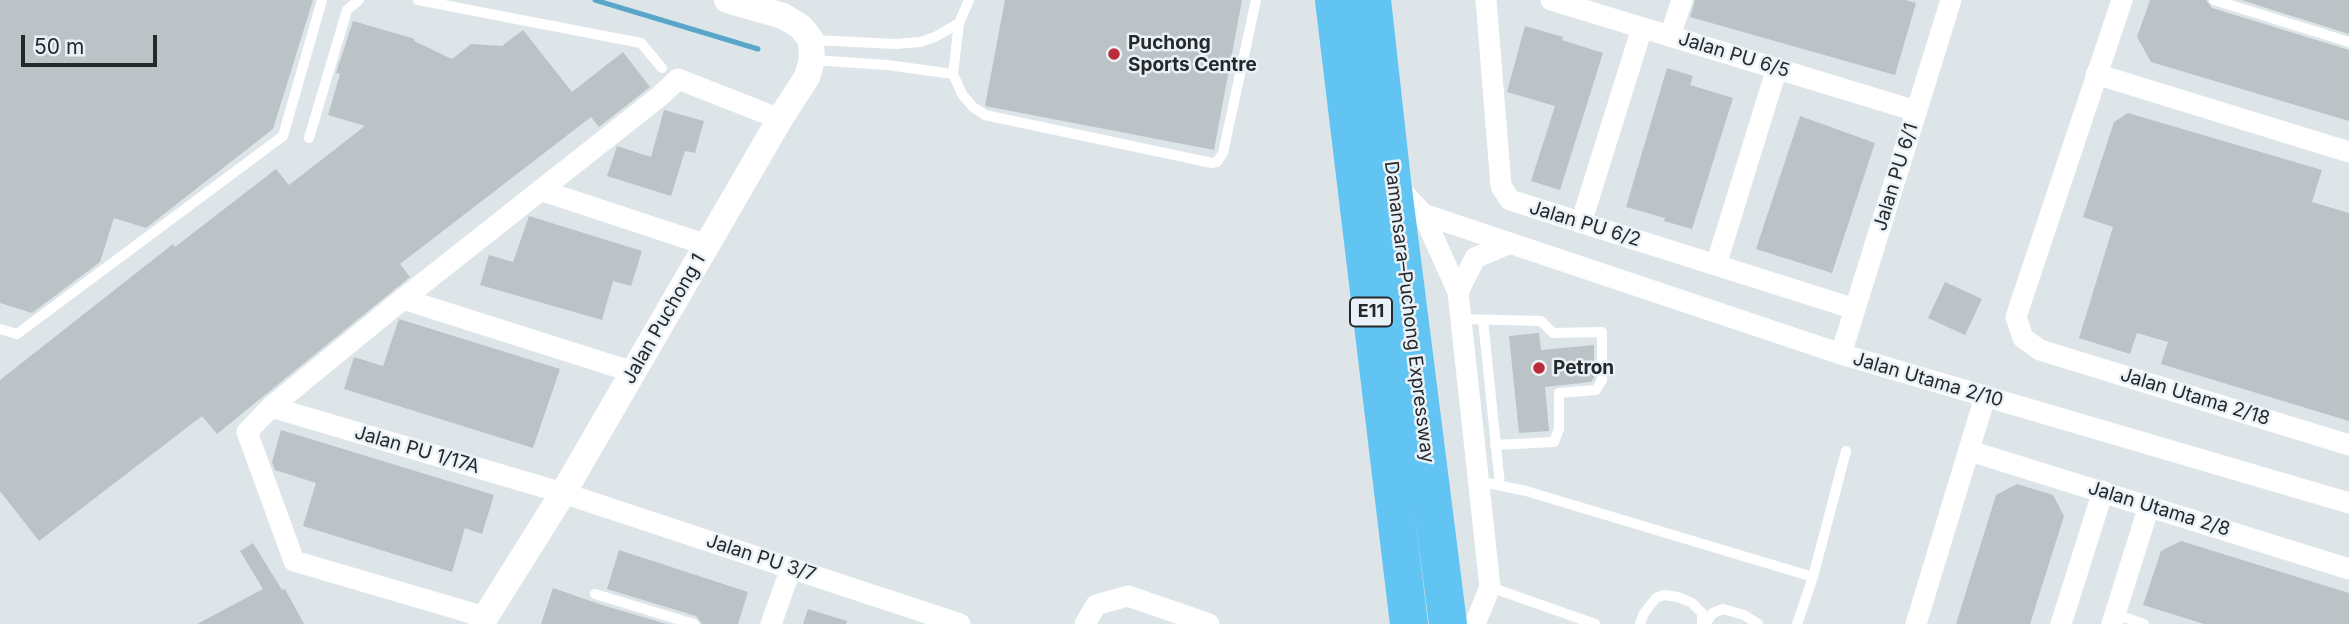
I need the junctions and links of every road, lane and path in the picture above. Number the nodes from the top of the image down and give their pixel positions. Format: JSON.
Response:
{"nodes":[{"id":1,"x":322,"y":0,"type":"edge"},
{"id":2,"x":359,"y":0,"type":"edge"},
{"id":3,"x":418,"y":0,"type":"edge"},
{"id":4,"x":727,"y":0,"type":"edge"},
{"id":5,"x":969,"y":0,"type":"edge"},
{"id":6,"x":1256,"y":0,"type":"edge"},
{"id":7,"x":1334,"y":0,"type":"edge"},
{"id":8,"x":1372,"y":0,"type":"edge"},
{"id":9,"x":1486,"y":0,"type":"edge"},
{"id":10,"x":1551,"y":0,"type":"edge"},
{"id":11,"x":1682,"y":0,"type":"edge"},
{"id":12,"x":1951,"y":0,"type":"edge"},
{"id":13,"x":2122,"y":0,"type":"edge"},
{"id":14,"x":2214,"y":0,"type":"edge"},
{"id":15,"x":959,"y":23,"type":"junction"},
{"id":16,"x":1642,"y":28,"type":"junction"},
{"id":17,"x":1670,"y":36,"type":"junction"},
{"id":18,"x":2349,"y":42,"type":"edge"},
{"id":19,"x":812,"y":50,"type":"junction"},
{"id":20,"x":1777,"y":68,"type":"junction"},
{"id":21,"x":670,"y":74,"type":"junction"},
{"id":22,"x":953,"y":74,"type":"junction"},
{"id":23,"x":2096,"y":74,"type":"junction"},
{"id":24,"x":1916,"y":111,"type":"junction"},
{"id":25,"x":780,"y":120,"type":"junction"},
{"id":26,"x":310,"y":138,"type":"dead end"},
{"id":27,"x":2349,"y":152,"type":"edge"},
{"id":28,"x":1392,"y":181,"type":"junction"},
{"id":29,"x":540,"y":190,"type":"junction"},
{"id":30,"x":1423,"y":214,"type":"junction"},
{"id":31,"x":1581,"y":223,"type":"junction"},
{"id":32,"x":1510,"y":243,"type":"junction"},
{"id":33,"x":707,"y":245,"type":"junction"},
{"id":34,"x":1716,"y":265,"type":"junction"},
{"id":35,"x":1458,"y":292,"type":"junction"},
{"id":36,"x":403,"y":299,"type":"junction"},
{"id":37,"x":1855,"y":309,"type":"junction"},
{"id":38,"x":1461,"y":319,"type":"junction"},
{"id":39,"x":1483,"y":320,"type":"junction"},
{"id":40,"x":0,"y":329,"type":"edge"},
{"id":41,"x":1841,"y":354,"type":"junction"},
{"id":42,"x":633,"y":372,"type":"junction"},
{"id":43,"x":1985,"y":397,"type":"junction"},
{"id":44,"x":271,"y":407,"type":"junction"},
{"id":45,"x":1495,"y":444,"type":"junction"},
{"id":46,"x":2349,"y":445,"type":"edge"},
{"id":47,"x":1846,"y":451,"type":"dead end"},
{"id":48,"x":1970,"y":451,"type":"junction"},
{"id":49,"x":1478,"y":481,"type":"junction"},
{"id":50,"x":1500,"y":485,"type":"junction"},
{"id":51,"x":2103,"y":491,"type":"junction"},
{"id":52,"x":563,"y":493,"type":"junction"},
{"id":53,"x":2349,"y":503,"type":"edge"},
{"id":54,"x":2149,"y":506,"type":"junction"},
{"id":55,"x":1395,"y":519,"type":"junction"},
{"id":56,"x":791,"y":568,"type":"junction"},
{"id":57,"x":2349,"y":569,"type":"edge"},
{"id":58,"x":1813,"y":577,"type":"junction"},
{"id":59,"x":1490,"y":587,"type":"junction"},
{"id":60,"x":595,"y":594,"type":"dead end"},
{"id":61,"x":2114,"y":619,"type":"edge"},
{"id":62,"x":483,"y":621,"type":"edge"},
{"id":63,"x":1086,"y":621,"type":"edge"},
{"id":64,"x":694,"y":624,"type":"edge"},
{"id":65,"x":771,"y":624,"type":"edge"},
{"id":66,"x":960,"y":624,"type":"edge"},
{"id":67,"x":1209,"y":624,"type":"edge"},
{"id":68,"x":1389,"y":624,"type":"edge"},
{"id":69,"x":1409,"y":624,"type":"edge"},
{"id":70,"x":1448,"y":624,"type":"edge"},
{"id":71,"x":1475,"y":624,"type":"edge"},
{"id":72,"x":1595,"y":624,"type":"edge"},
{"id":73,"x":1640,"y":624,"type":"edge"},
{"id":74,"x":1703,"y":624,"type":"edge"},
{"id":75,"x":1758,"y":624,"type":"edge"},
{"id":76,"x":1797,"y":624,"type":"edge"},
{"id":77,"x":1916,"y":624,"type":"edge"},
{"id":78,"x":2061,"y":624,"type":"edge"},
{"id":79,"x":2144,"y":624,"type":"edge"}],
"edges":[{"from":1,"to":40,"type":"lane"},
{"from":2,"to":26,"type":"lane"},
{"from":3,"to":21,"type":"lane"},
{"from":4,"to":19,"type":"street"},
{"from":5,"to":15,"type":"lane"},
{"from":6,"to":22,"type":"lane"},
{"from":7,"to":55,"type":"highway","name":"Damansara–Puchong Expressway","number":"E11"},
{"from":8,"to":28,"type":"highway","name":"Damansara–Puchong Expressway","number":"E11"},
{"from":9,"to":31,"type":"street","name":"Jalan PU 6/2"},
{"from":10,"to":16,"type":"street","name":"Jalan PU 6/5"},
{"from":11,"to":17,"type":"street"},
{"from":12,"to":24,"type":"street","name":"Jalan PU 6/1"},
{"from":13,"to":23,"type":"street"},
{"from":14,"to":18,"type":"lane"},
{"from":15,"to":19,"type":"lane"},
{"from":15,"to":22,"type":"lane"},
{"from":16,"to":17,"type":"street","name":"Jalan PU 6/5"},
{"from":16,"to":31,"type":"street"},
{"from":17,"to":20,"type":"street","name":"Jalan PU 6/5"},
{"from":19,"to":22,"type":"lane"},
{"from":19,"to":25,"type":"street","name":"Jalan Puchong 1"},
{"from":20,"to":24,"type":"street","name":"Jalan PU 6/5"},
{"from":20,"to":34,"type":"street"},
{"from":21,"to":25,"type":"street"},
{"from":21,"to":29,"type":"street"},
{"from":23,"to":27,"type":"street"},
{"from":23,"to":46,"type":"street","name":"Jalan Utama 2/18"},
{"from":24,"to":37,"type":"street","name":"Jalan PU 6/1"},
{"from":25,"to":33,"type":"street","name":"Jalan Puchong 1"},
{"from":28,"to":30,"type":"street","name":"Jalan Utama 2/10"},
{"from":28,"to":70,"type":"highway","name":"Damansara–Puchong Expressway","number":"E11"},
{"from":29,"to":33,"type":"street"},
{"from":29,"to":36,"type":"street"},
{"from":30,"to":32,"type":"street","name":"Jalan Utama 2/10"},
{"from":30,"to":35,"type":"street"},
{"from":31,"to":34,"type":"street","name":"Jalan PU 6/2"},
{"from":32,"to":35,"type":"street"},
{"from":32,"to":41,"type":"street","name":"Jalan Utama 2/10"},
{"from":33,"to":42,"type":"street","name":"Jalan Puchong 1"},
{"from":34,"to":37,"type":"street","name":"Jalan PU 6/2"},
{"from":35,"to":38,"type":"street"},
{"from":36,"to":42,"type":"street"},
{"from":36,"to":44,"type":"street"},
{"from":37,"to":41,"type":"street","name":"Jalan PU 6/1"},
{"from":38,"to":39,"type":"lane"},
{"from":38,"to":49,"type":"street"},
{"from":39,"to":45,"type":"lane"},
{"from":39,"to":45,"type":"lane"},
{"from":41,"to":43,"type":"street","name":"Jalan Utama 2/10"},
{"from":42,"to":52,"type":"street","name":"Jalan Puchong 1"},
{"from":43,"to":48,"type":"street"},
{"from":43,"to":53,"type":"street","name":"Jalan Utama 2/10"},
{"from":44,"to":52,"type":"street","name":"Jalan PU 1/17A"},
{"from":44,"to":62,"type":"street"},
{"from":45,"to":50,"type":"lane"},
{"from":47,"to":58,"type":"lane"},
{"from":48,"to":51,"type":"street","name":"Jalan Utama 2/8"},
{"from":48,"to":77,"type":"street"},
{"from":49,"to":50,"type":"lane"},
{"from":49,"to":59,"type":"street"},
{"from":50,"to":58,"type":"lane"},
{"from":51,"to":54,"type":"street","name":"Jalan Utama 2/8"},
{"from":51,"to":78,"type":"street"},
{"from":52,"to":56,"type":"street","name":"Jalan PU 3/7"},
{"from":52,"to":62,"type":"street","name":"Jalan Puchong 1"},
{"from":54,"to":57,"type":"street","name":"Jalan Utama 2/8"},
{"from":54,"to":61,"type":"street"},
{"from":55,"to":68,"type":"highway"},
{"from":55,"to":69,"type":"highway","name":"Damansara–Puchong Expressway","number":"E11"},
{"from":56,"to":65,"type":"street"},
{"from":56,"to":66,"type":"street","name":"Jalan PU 3/7"},
{"from":58,"to":76,"type":"lane"},
{"from":59,"to":71,"type":"street"},
{"from":59,"to":72,"type":"lane"},
{"from":60,"to":64,"type":"lane"},
{"from":61,"to":79,"type":"lane"},
{"from":63,"to":67,"type":"street"},
{"from":73,"to":74,"type":"lane"},
{"from":74,"to":75,"type":"lane"}]}
